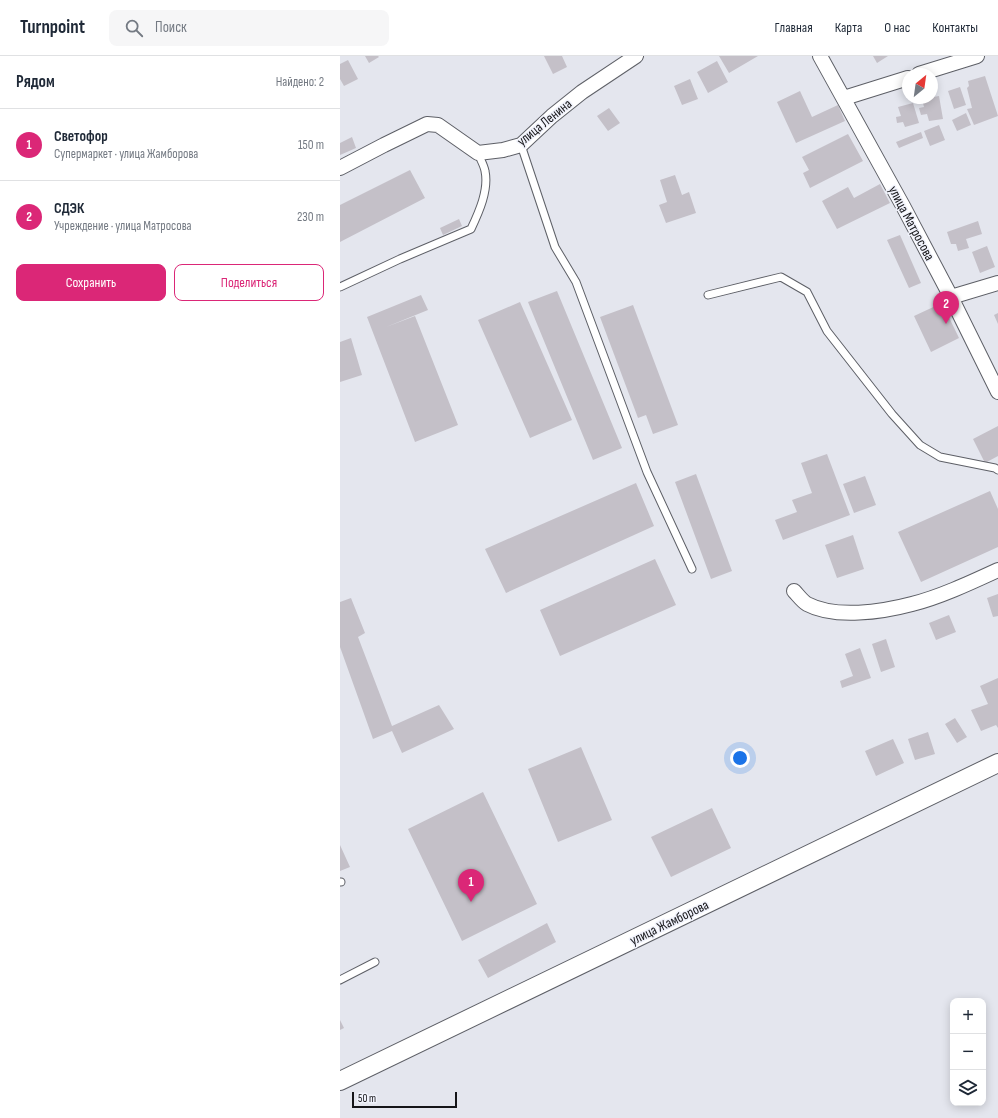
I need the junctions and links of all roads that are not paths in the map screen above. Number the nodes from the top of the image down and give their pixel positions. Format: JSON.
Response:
{"nodes":[{"id":1,"x":636,"y":56,"type":"edge"},
{"id":2,"x":820,"y":56,"type":"edge"},
{"id":3,"x":977,"y":56,"type":"edge"},
{"id":4,"x":938,"y":68,"type":"edge"},
{"id":5,"x":902,"y":80,"type":"edge"},
{"id":6,"x":844,"y":98,"type":"junction"},
{"id":7,"x":521,"y":144,"type":"junction"},
{"id":8,"x":478,"y":153,"type":"junction"},
{"id":9,"x":340,"y":168,"type":"edge"},
{"id":10,"x":998,"y":283,"type":"edge"},
{"id":11,"x":340,"y":287,"type":"edge"},
{"id":12,"x":708,"y":295,"type":"dead end"},
{"id":13,"x":951,"y":297,"type":"junction"},
{"id":14,"x":998,"y":392,"type":"edge"},
{"id":15,"x":998,"y":470,"type":"edge"},
{"id":16,"x":692,"y":569,"type":"dead end"},
{"id":17,"x":998,"y":570,"type":"edge"},
{"id":18,"x":794,"y":591,"type":"dead end"},
{"id":19,"x":998,"y":764,"type":"edge"},
{"id":20,"x":375,"y":962,"type":"dead end"},
{"id":21,"x":340,"y":980,"type":"edge"},
{"id":22,"x":340,"y":1081,"type":"edge"}],
"edges":[{"from":1,"to":7,"type":"street","name":"улица Ленина"},
{"from":2,"to":6,"type":"street","name":"улица Матросова"},
{"from":3,"to":4,"type":"street"},
{"from":5,"to":6,"type":"street"},
{"from":6,"to":13,"type":"street","name":"улица Матросова"},
{"from":7,"to":8,"type":"street","name":"улица Ленина"},
{"from":7,"to":16,"type":"lane"},
{"from":8,"to":9,"type":"street"},
{"from":8,"to":11,"type":"lane"},
{"from":10,"to":13,"type":"street"},
{"from":12,"to":15,"type":"lane"},
{"from":13,"to":14,"type":"street","name":"улица Матросова"},
{"from":17,"to":18,"type":"street"},
{"from":19,"to":22,"type":"street","name":"улица Жамборова"},
{"from":20,"to":21,"type":"lane"}]}
